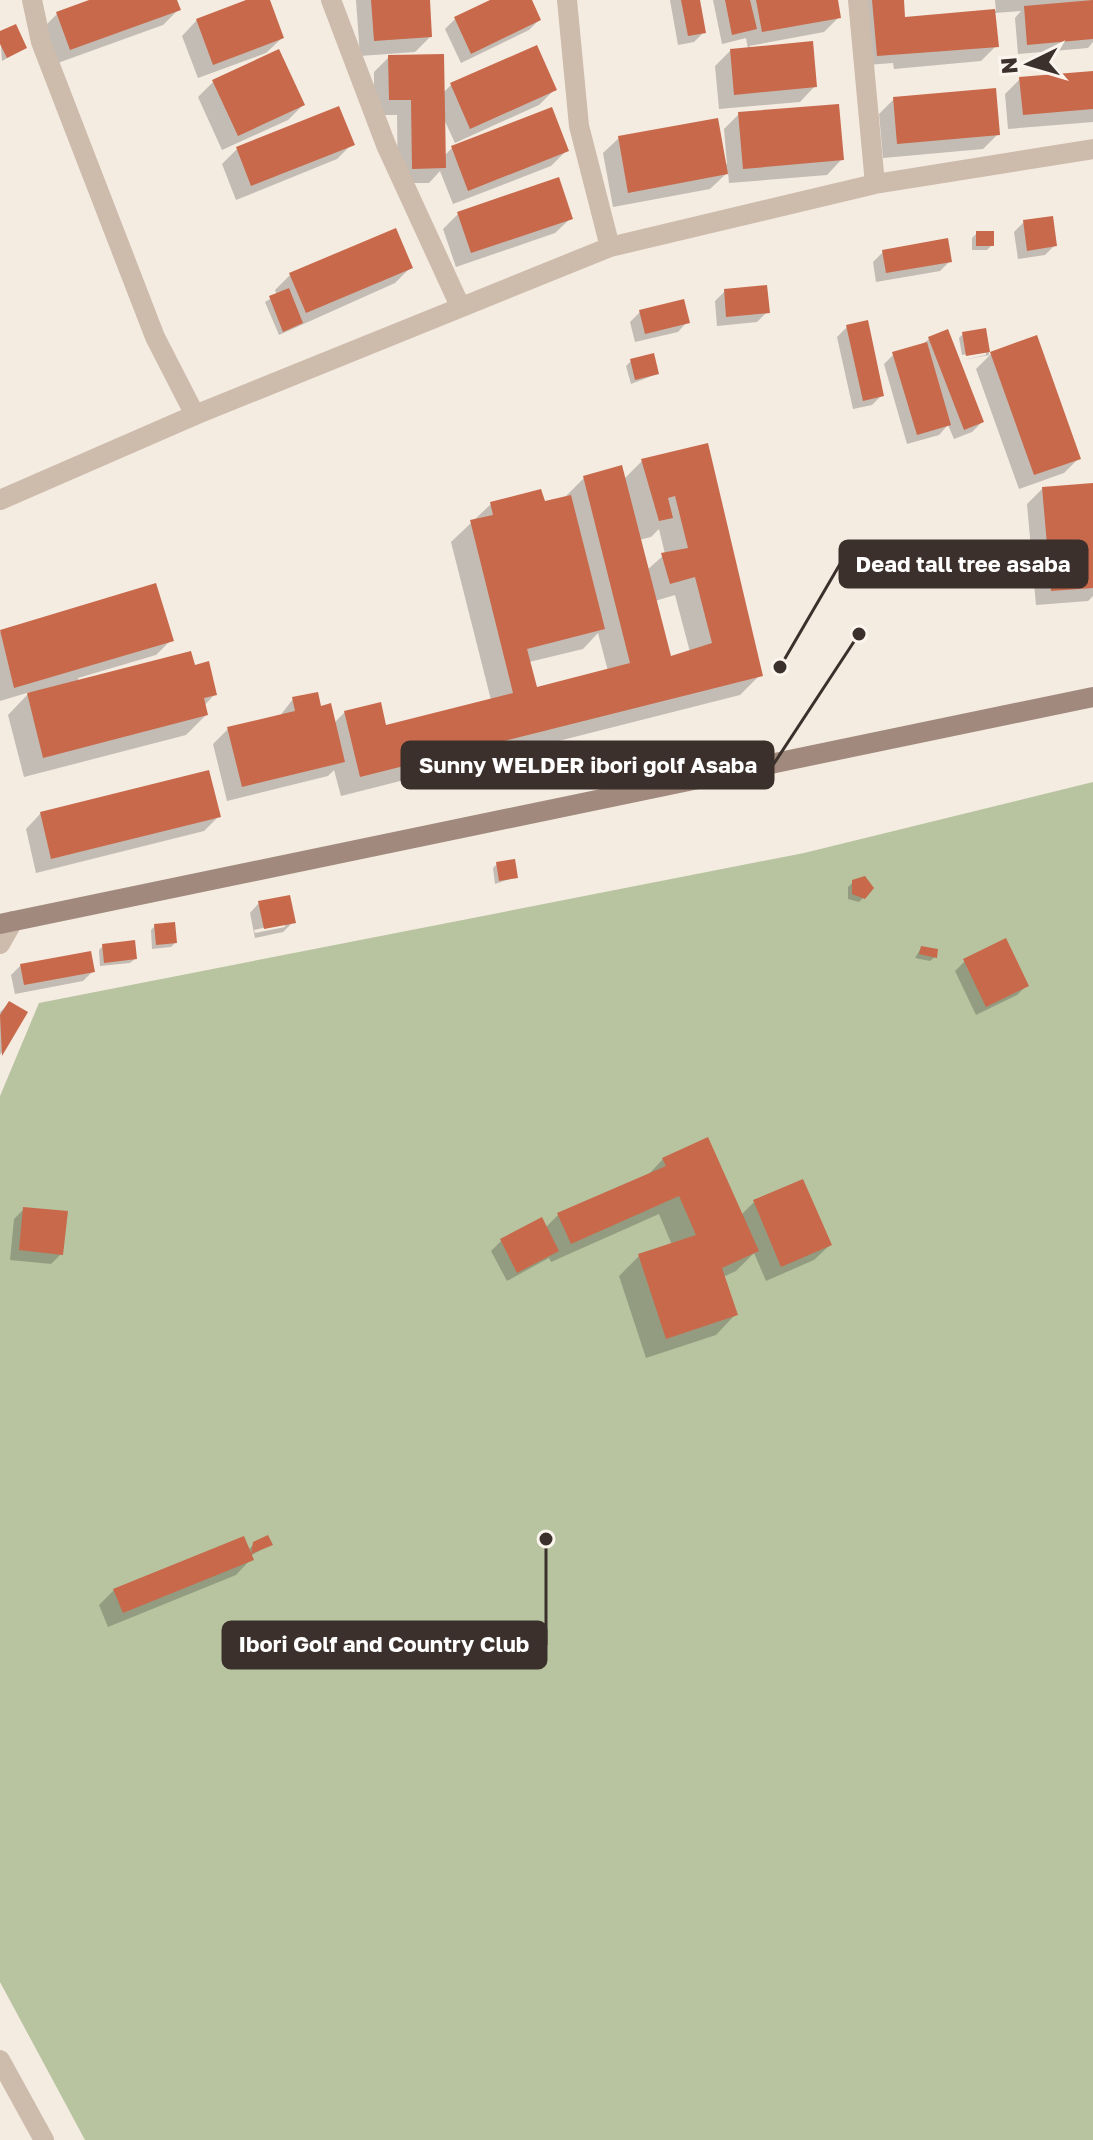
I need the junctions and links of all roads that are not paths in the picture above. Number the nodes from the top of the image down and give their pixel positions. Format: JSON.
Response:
{"nodes":[{"id":1,"x":32,"y":0,"type":"edge"},
{"id":2,"x":331,"y":0,"type":"edge"},
{"id":3,"x":567,"y":0,"type":"edge"},
{"id":4,"x":858,"y":0,"type":"edge"},
{"id":5,"x":1093,"y":149,"type":"edge"},
{"id":6,"x":875,"y":184,"type":"junction"},
{"id":7,"x":610,"y":247,"type":"junction"},
{"id":8,"x":460,"y":306,"type":"junction"},
{"id":9,"x":195,"y":415,"type":"junction"},
{"id":10,"x":0,"y":500,"type":"edge"},
{"id":11,"x":1093,"y":697,"type":"edge"},
{"id":12,"x":6,"y":923,"type":"edge"},
{"id":13,"x":0,"y":944,"type":"edge"},
{"id":14,"x":0,"y":2060,"type":"edge"},
{"id":15,"x":44,"y":2140,"type":"edge"}],
"edges":[{"from":1,"to":9,"type":"street"},
{"from":2,"to":8,"type":"street"},
{"from":3,"to":7,"type":"street"},
{"from":4,"to":6,"type":"street"},
{"from":5,"to":6,"type":"street"},
{"from":6,"to":7,"type":"street"},
{"from":7,"to":8,"type":"street"},
{"from":8,"to":9,"type":"street"},
{"from":9,"to":10,"type":"street"},
{"from":11,"to":12,"type":"main road"},
{"from":12,"to":13,"type":"street"},
{"from":14,"to":15,"type":"street"}]}
